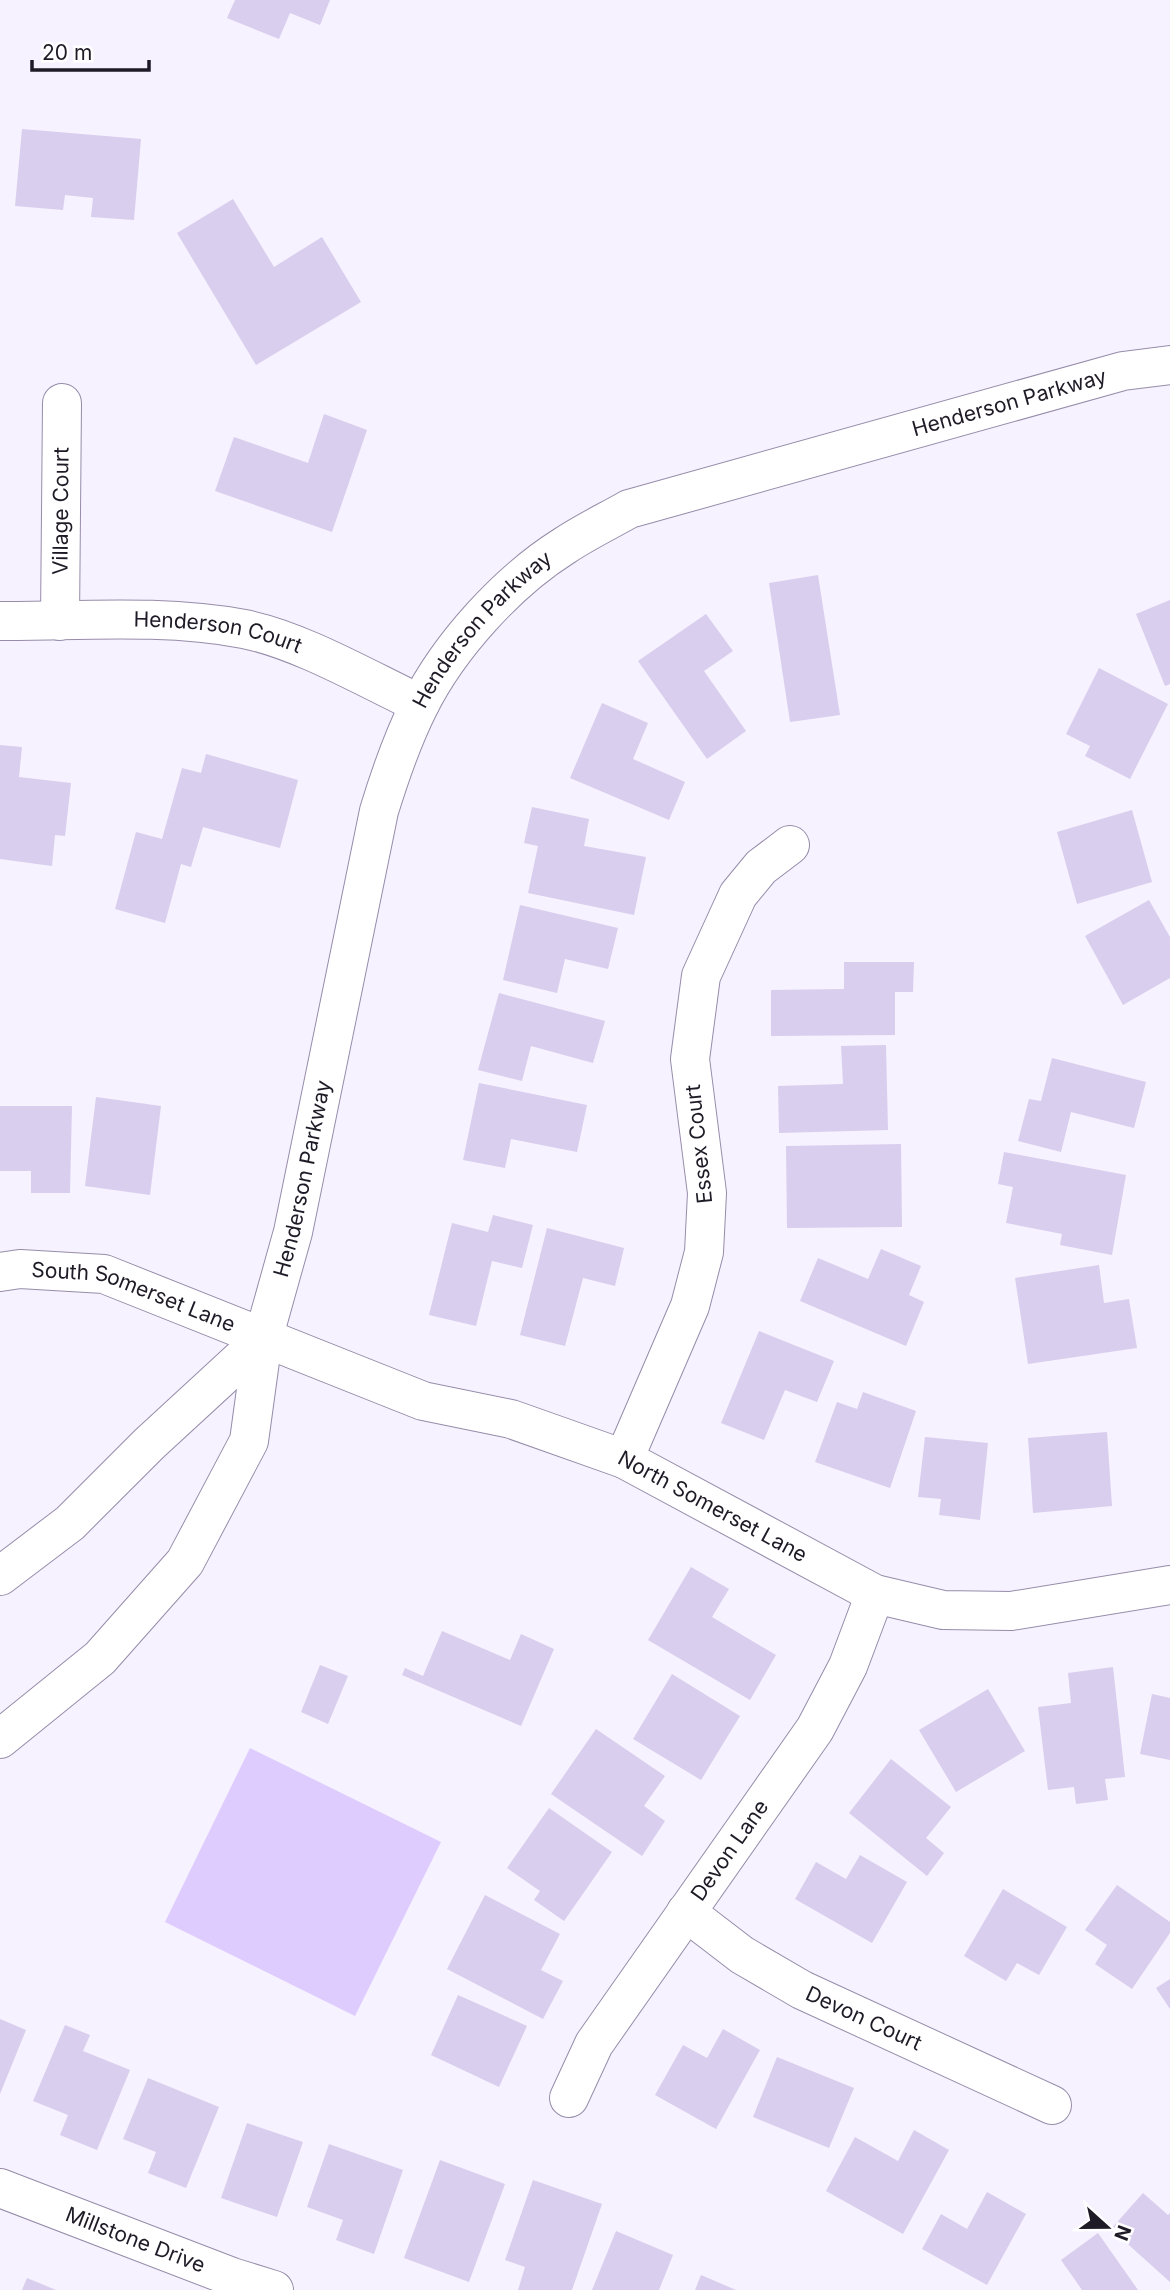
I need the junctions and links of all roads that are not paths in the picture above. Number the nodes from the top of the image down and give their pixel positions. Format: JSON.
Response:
{"nodes":[{"id":1,"x":1170,"y":365,"type":"edge"},
{"id":2,"x":62,"y":403,"type":"dead end"},
{"id":3,"x":0,"y":621,"type":"edge"},
{"id":4,"x":60,"y":621,"type":"junction"},
{"id":5,"x":420,"y":704,"type":"junction"},
{"id":6,"x":790,"y":845,"type":"dead end"},
{"id":7,"x":0,"y":1272,"type":"edge"},
{"id":8,"x":263,"y":1339,"type":"junction"},
{"id":9,"x":624,"y":1459,"type":"junction"},
{"id":10,"x":0,"y":1576,"type":"edge"},
{"id":11,"x":1170,"y":1585,"type":"edge"},
{"id":12,"x":875,"y":1594,"type":"junction"},
{"id":13,"x":0,"y":1739,"type":"edge"},
{"id":14,"x":686,"y":1912,"type":"junction"},
{"id":15,"x":569,"y":2098,"type":"dead end"},
{"id":16,"x":1052,"y":2105,"type":"dead end"},
{"id":17,"x":0,"y":2188,"type":"edge"},
{"id":18,"x":274,"y":2290,"type":"edge"}],
"edges":[{"from":1,"to":5,"type":"street","name":"Henderson Parkway"},
{"from":2,"to":4,"type":"street","name":"Village Court"},
{"from":3,"to":4,"type":"street","name":"Henderson Court"},
{"from":4,"to":5,"type":"street","name":"Henderson Court"},
{"from":5,"to":8,"type":"street","name":"Henderson Parkway"},
{"from":6,"to":9,"type":"street","name":"Essex Court"},
{"from":7,"to":8,"type":"street","name":"South Somerset Lane"},
{"from":8,"to":9,"type":"street","name":"North Somerset Lane"},
{"from":8,"to":10,"type":"street"},
{"from":8,"to":13,"type":"street","name":"Henderson Parkway"},
{"from":9,"to":12,"type":"street","name":"North Somerset Lane"},
{"from":11,"to":12,"type":"street","name":"North Somerset Lane"},
{"from":12,"to":14,"type":"street","name":"Devon Lane"},
{"from":14,"to":15,"type":"street","name":"Devon Lane"},
{"from":14,"to":16,"type":"street","name":"Devon Court"},
{"from":17,"to":18,"type":"street","name":"Millstone Drive"}]}
